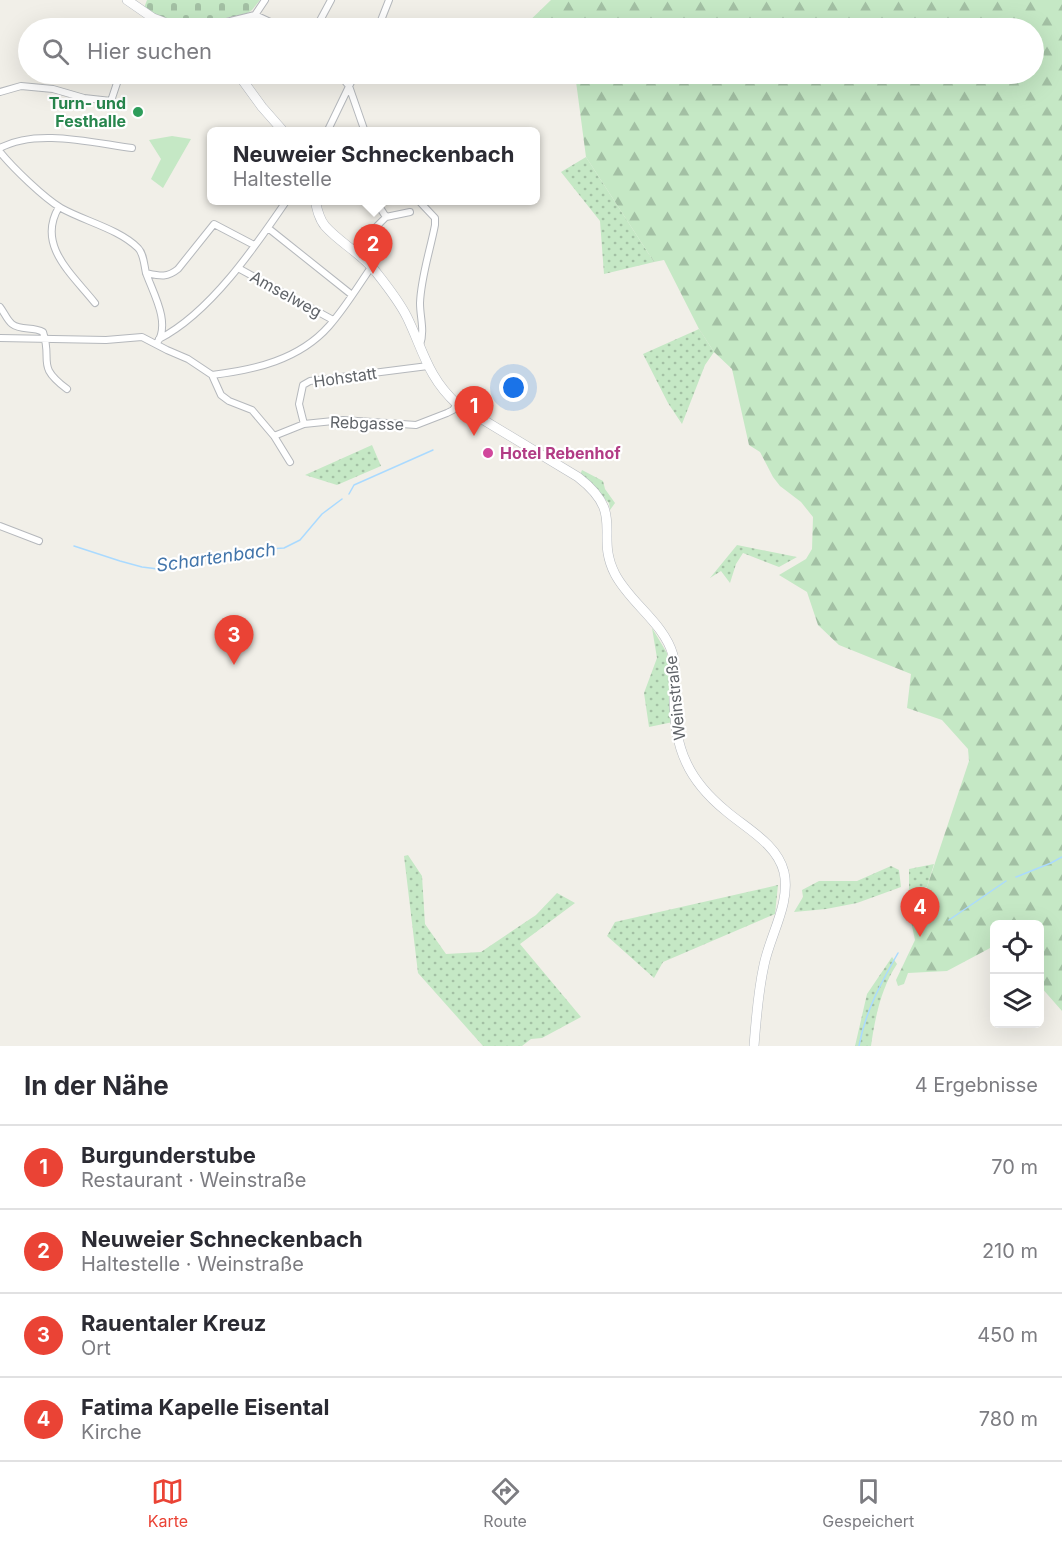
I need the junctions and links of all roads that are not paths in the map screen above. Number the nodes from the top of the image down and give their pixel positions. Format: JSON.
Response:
{"nodes":[{"id":1,"x":127,"y":0,"type":"edge"},
{"id":2,"x":265,"y":0,"type":"edge"},
{"id":3,"x":331,"y":0,"type":"edge"},
{"id":4,"x":389,"y":0,"type":"edge"},
{"id":5,"x":255,"y":15,"type":"junction"},
{"id":6,"x":153,"y":18,"type":"edge"},
{"id":7,"x":243,"y":18,"type":"edge"},
{"id":8,"x":261,"y":18,"type":"edge"},
{"id":9,"x":321,"y":18,"type":"edge"},
{"id":10,"x":382,"y":18,"type":"edge"},
{"id":11,"x":117,"y":84,"type":"edge"},
{"id":12,"x":245,"y":84,"type":"edge"},
{"id":13,"x":349,"y":86,"type":"joint"},
{"id":14,"x":0,"y":92,"type":"edge"},
{"id":15,"x":280,"y":127,"type":"edge"},
{"id":16,"x":329,"y":127,"type":"edge"},
{"id":17,"x":363,"y":127,"type":"edge"},
{"id":18,"x":0,"y":148,"type":"edge"},
{"id":19,"x":132,"y":148,"type":"dead end"},
{"id":20,"x":0,"y":152,"type":"edge"},
{"id":21,"x":284,"y":205,"type":"edge"},
{"id":22,"x":316,"y":205,"type":"edge"},
{"id":23,"x":378,"y":205,"type":"edge"},
{"id":24,"x":422,"y":205,"type":"edge"},
{"id":25,"x":59,"y":207,"type":"junction"},
{"id":26,"x":410,"y":212,"type":"dead end"},
{"id":27,"x":386,"y":217,"type":"junction"},
{"id":28,"x":268,"y":228,"type":"junction"},
{"id":29,"x":254,"y":245,"type":"junction"},
{"id":30,"x":353,"y":250,"type":"junction"},
{"id":31,"x":372,"y":266,"type":"junction"},
{"id":32,"x":238,"y":268,"type":"junction"},
{"id":33,"x":146,"y":273,"type":"junction"},
{"id":34,"x":352,"y":295,"type":"junction"},
{"id":35,"x":94,"y":303,"type":"dead end"},
{"id":36,"x":0,"y":306,"type":"edge"},
{"id":37,"x":333,"y":320,"type":"junction"},
{"id":38,"x":0,"y":338,"type":"edge"},
{"id":39,"x":45,"y":339,"type":"junction"},
{"id":40,"x":158,"y":341,"type":"junction"},
{"id":41,"x":419,"y":345,"type":"junction"},
{"id":42,"x":428,"y":366,"type":"junction"},
{"id":43,"x":212,"y":375,"type":"junction"},
{"id":44,"x":67,"y":389,"type":"dead end"},
{"id":45,"x":457,"y":404,"type":"junction"},
{"id":46,"x":304,"y":424,"type":"junction"},
{"id":47,"x":274,"y":436,"type":"junction"},
{"id":48,"x":290,"y":462,"type":"dead end"},
{"id":49,"x":0,"y":526,"type":"edge"},
{"id":50,"x":39,"y":541,"type":"dead end"},
{"id":51,"x":754,"y":1046,"type":"edge"}],
"edges":[{"from":1,"to":6,"type":"main road"},
{"from":2,"to":5,"type":"street"},
{"from":3,"to":9,"type":"street"},
{"from":4,"to":10,"type":"street"},
{"from":5,"to":7,"type":"street"},
{"from":5,"to":8,"type":"street"},
{"from":11,"to":14,"type":"street"},
{"from":12,"to":15,"type":"main road"},
{"from":13,"to":16,"type":"street"},
{"from":13,"to":17,"type":"street"},
{"from":18,"to":19,"type":"street"},
{"from":20,"to":25,"type":"street"},
{"from":21,"to":28,"type":"street"},
{"from":22,"to":30,"type":"main road","name":"Weinstraße"},
{"from":23,"to":27,"type":"street"},
{"from":24,"to":41,"type":"street","name":"Weinstraße"},
{"from":25,"to":33,"type":"street"},
{"from":25,"to":35,"type":"street"},
{"from":26,"to":27,"type":"street"},
{"from":27,"to":30,"type":"street"},
{"from":28,"to":29,"type":"street"},
{"from":28,"to":34,"type":"street"},
{"from":29,"to":32,"type":"street"},
{"from":29,"to":33,"type":"street"},
{"from":30,"to":31,"type":"main road","name":"Weinstraße"},
{"from":31,"to":34,"type":"street"},
{"from":31,"to":41,"type":"main road","name":"Weinstraße"},
{"from":32,"to":37,"type":"street","name":"Amselweg"},
{"from":32,"to":40,"type":"street"},
{"from":33,"to":40,"type":"street"},
{"from":34,"to":37,"type":"street"},
{"from":36,"to":39,"type":"street"},
{"from":37,"to":43,"type":"street"},
{"from":38,"to":39,"type":"street"},
{"from":39,"to":40,"type":"street"},
{"from":39,"to":44,"type":"street"},
{"from":40,"to":43,"type":"street"},
{"from":41,"to":42,"type":"main road","name":"Weinstraße"},
{"from":42,"to":45,"type":"main road","name":"Weinstraße"},
{"from":42,"to":46,"type":"street","name":"Hohstatt"},
{"from":43,"to":47,"type":"street"},
{"from":45,"to":46,"type":"street","name":"Rebgasse"},
{"from":45,"to":51,"type":"main road","name":"Weinstraße"},
{"from":46,"to":47,"type":"street","name":"Rebgasse"},
{"from":47,"to":48,"type":"street"},
{"from":49,"to":50,"type":"street"}]}
